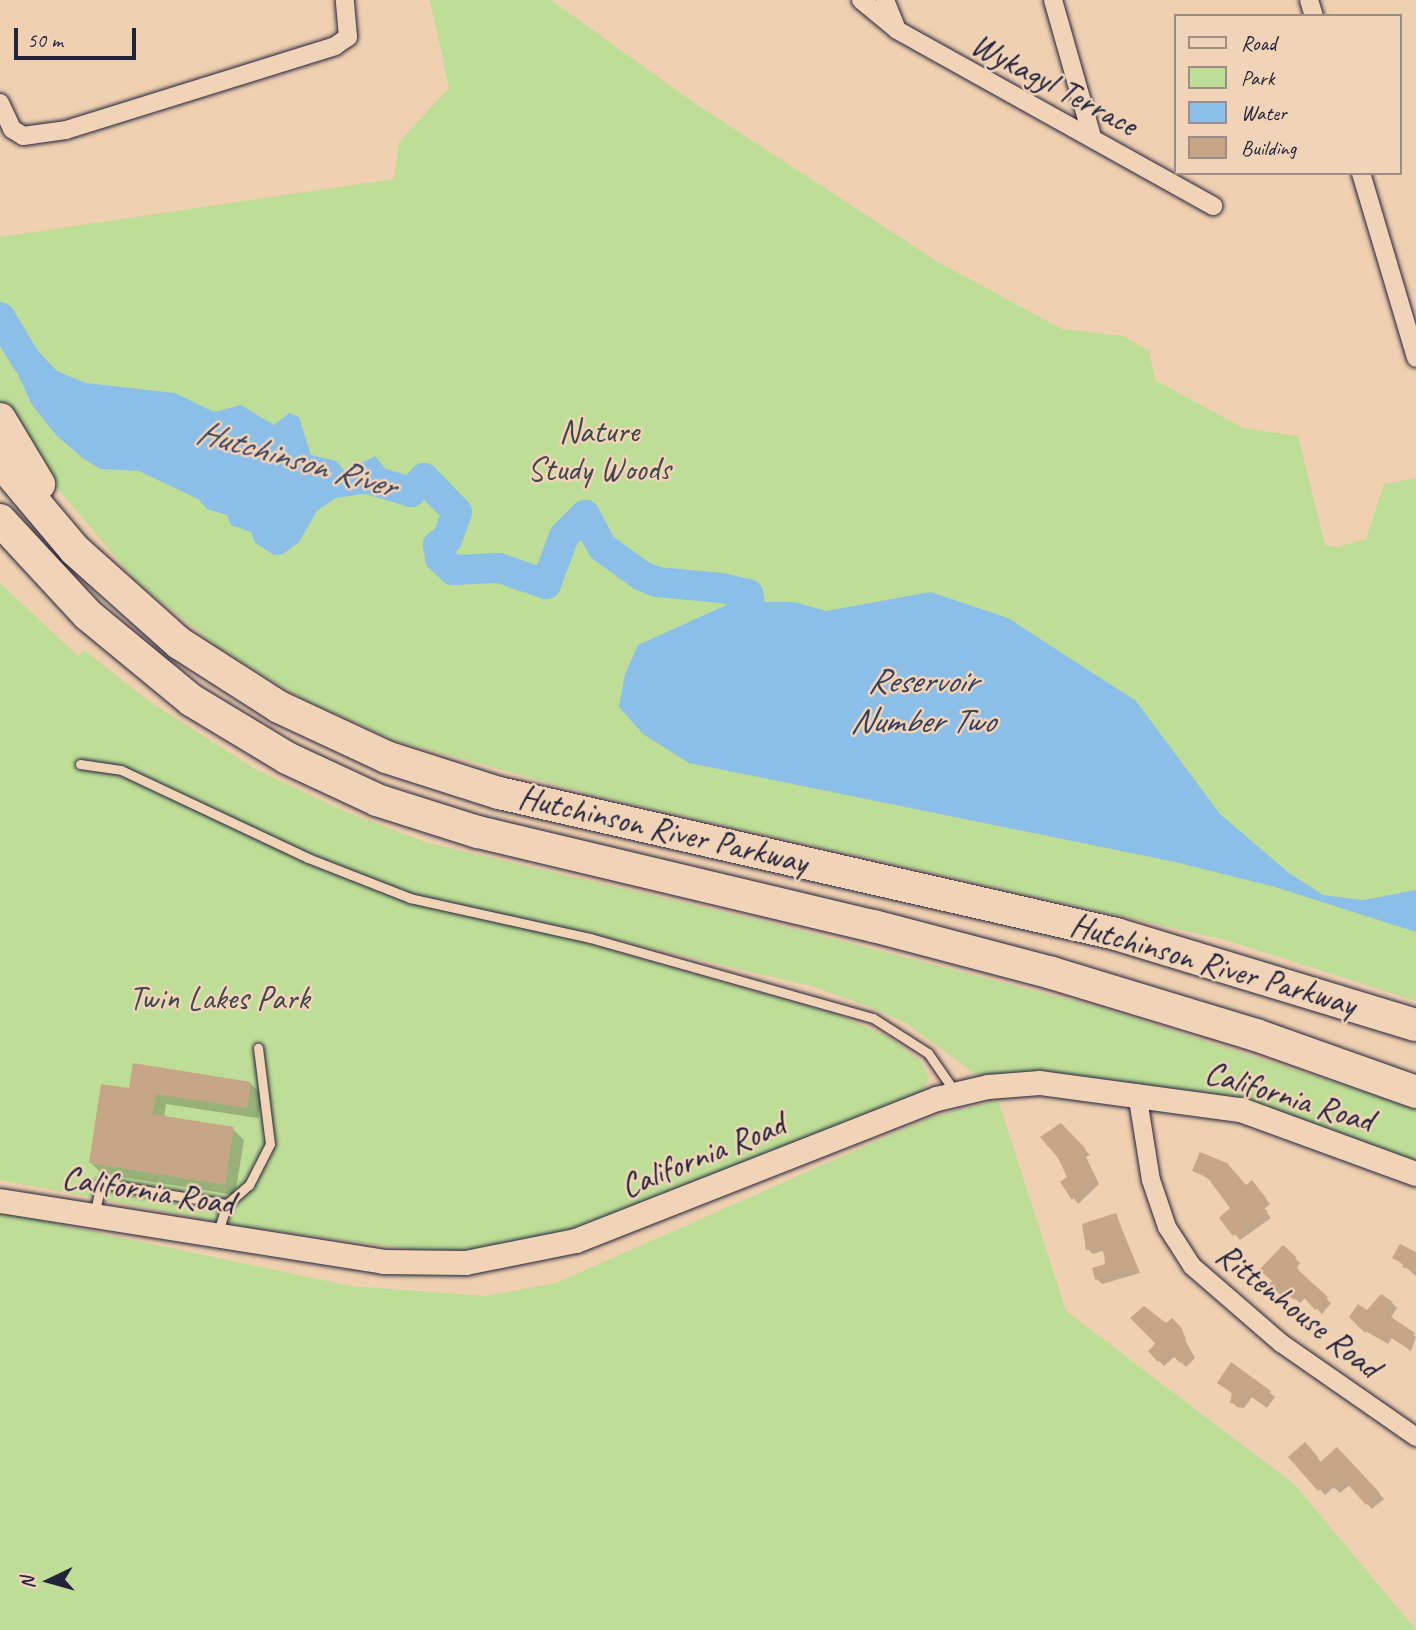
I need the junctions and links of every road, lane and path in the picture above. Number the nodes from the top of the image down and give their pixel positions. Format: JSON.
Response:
{"nodes":[{"id":1,"x":345,"y":0,"type":"edge"},
{"id":2,"x":861,"y":0,"type":"edge"},
{"id":3,"x":885,"y":0,"type":"edge"},
{"id":4,"x":1053,"y":0,"type":"edge"},
{"id":5,"x":897,"y":30,"type":"junction"},
{"id":6,"x":0,"y":103,"type":"edge"},
{"id":7,"x":1092,"y":137,"type":"junction"},
{"id":8,"x":1362,"y":175,"type":"edge"},
{"id":9,"x":1213,"y":206,"type":"dead end"},
{"id":10,"x":1416,"y":358,"type":"edge"},
{"id":11,"x":0,"y":419,"type":"edge"},
{"id":12,"x":0,"y":461,"type":"edge"},
{"id":13,"x":0,"y":520,"type":"edge"},
{"id":14,"x":75,"y":550,"type":"junction"},
{"id":15,"x":0,"y":553,"type":"edge"},
{"id":16,"x":130,"y":651,"type":"junction"},
{"id":17,"x":80,"y":765,"type":"dead end"},
{"id":18,"x":1416,"y":1025,"type":"edge"},
{"id":19,"x":258,"y":1048,"type":"dead end"},
{"id":20,"x":1348,"y":1067,"type":"junction"},
{"id":21,"x":1416,"y":1081,"type":"edge"},
{"id":22,"x":1416,"y":1092,"type":"edge"},
{"id":23,"x":1137,"y":1093,"type":"junction"},
{"id":24,"x":956,"y":1094,"type":"junction"},
{"id":25,"x":1416,"y":1174,"type":"edge"},
{"id":26,"x":0,"y":1201,"type":"edge"},
{"id":27,"x":227,"y":1204,"type":"junction"},
{"id":28,"x":94,"y":1216,"type":"junction"},
{"id":29,"x":217,"y":1235,"type":"junction"},
{"id":30,"x":1416,"y":1437,"type":"edge"}],
"edges":[{"from":1,"to":6,"type":"street"},
{"from":2,"to":5,"type":"street","name":"Wykagyl Terrace"},
{"from":3,"to":5,"type":"street"},
{"from":4,"to":7,"type":"street"},
{"from":5,"to":7,"type":"street","name":"Wykagyl Terrace"},
{"from":7,"to":9,"type":"street","name":"Wykagyl Terrace"},
{"from":8,"to":10,"type":"street"},
{"from":11,"to":14,"type":"highway"},
{"from":12,"to":14,"type":"highway","name":"Hutchinson River Parkway"},
{"from":13,"to":16,"type":"highway","name":"Hutchinson River Parkway"},
{"from":14,"to":18,"type":"highway","name":"Hutchinson River Parkway"},
{"from":15,"to":16,"type":"highway"},
{"from":16,"to":20,"type":"highway","name":"Hutchinson River Parkway"},
{"from":17,"to":24,"type":"lane"},
{"from":19,"to":27,"type":"lane"},
{"from":20,"to":21,"type":"highway"},
{"from":20,"to":22,"type":"highway","name":"Hutchinson River Parkway"},
{"from":23,"to":24,"type":"main road","name":"California Road"},
{"from":23,"to":25,"type":"main road","name":"California Road"},
{"from":23,"to":30,"type":"street","name":"Rittenhouse Road"},
{"from":24,"to":29,"type":"main road","name":"California Road"},
{"from":26,"to":28,"type":"main road","name":"California Road"},
{"from":27,"to":28,"type":"lane"},
{"from":27,"to":29,"type":"lane"},
{"from":28,"to":29,"type":"main road","name":"California Road"}]}
